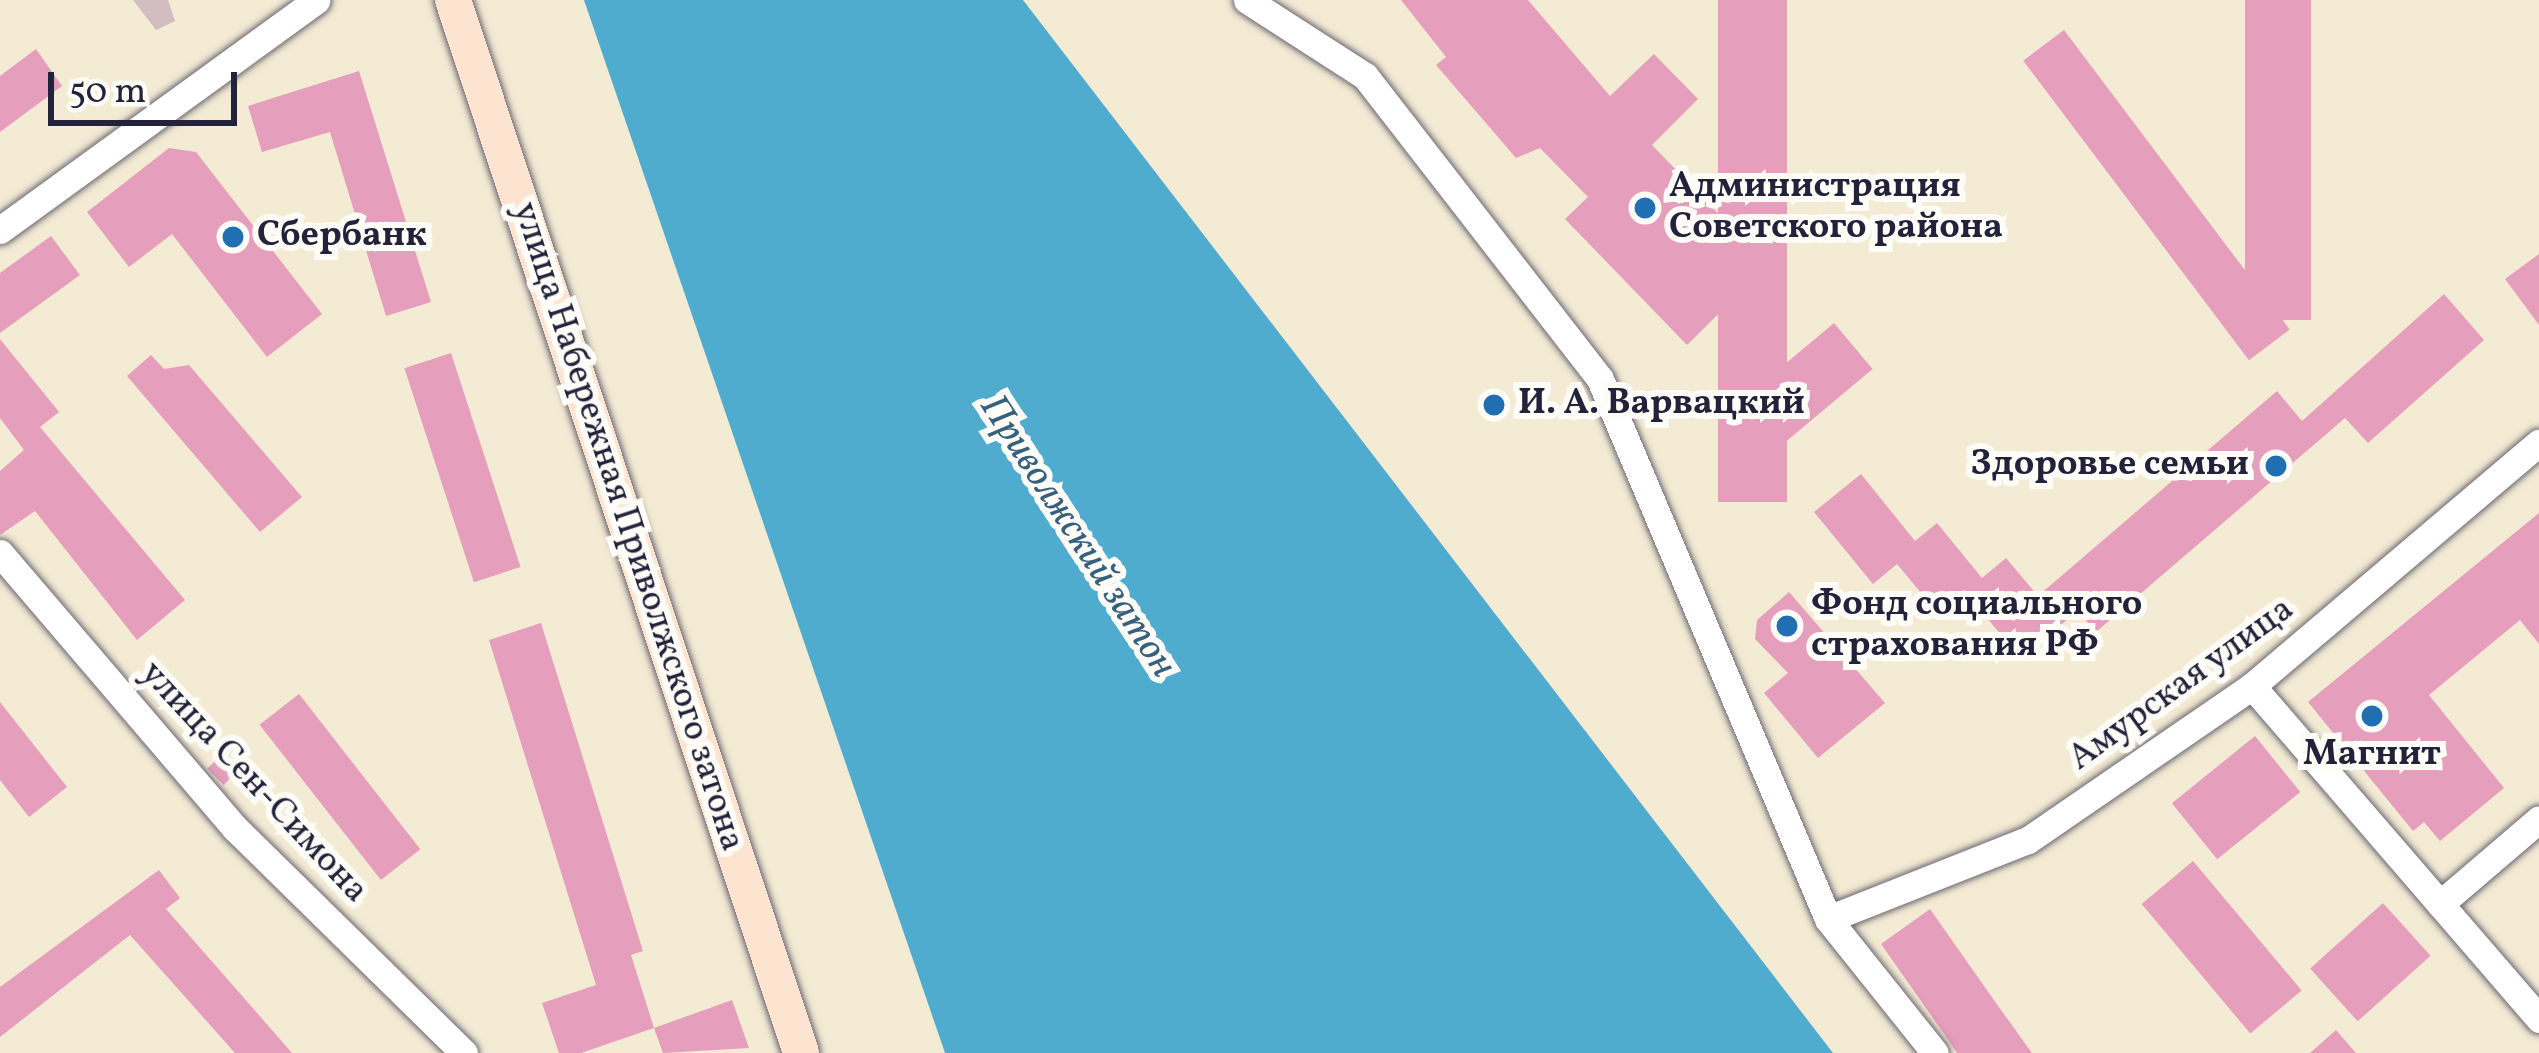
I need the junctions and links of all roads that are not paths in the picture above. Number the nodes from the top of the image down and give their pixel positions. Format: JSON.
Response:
{"nodes":[{"id":1,"x":316,"y":0,"type":"edge"},
{"id":2,"x":454,"y":0,"type":"edge"},
{"id":3,"x":1247,"y":0,"type":"edge"},
{"id":4,"x":0,"y":230,"type":"edge"},
{"id":5,"x":2539,"y":443,"type":"edge"},
{"id":6,"x":0,"y":553,"type":"edge"},
{"id":7,"x":2252,"y":686,"type":"junction"},
{"id":8,"x":2539,"y":819,"type":"edge"},
{"id":9,"x":2440,"y":904,"type":"junction"},
{"id":10,"x":1828,"y":919,"type":"junction"},
{"id":11,"x":2539,"y":1019,"type":"edge"},
{"id":12,"x":464,"y":1053,"type":"edge"},
{"id":13,"x":801,"y":1053,"type":"edge"},
{"id":14,"x":1935,"y":1053,"type":"edge"}],
"edges":[{"from":1,"to":4,"type":"street"},
{"from":2,"to":13,"type":"main road","name":"улица Набережная Приволжского затона"},
{"from":3,"to":10,"type":"street"},
{"from":5,"to":7,"type":"street","name":"Амурская улица"},
{"from":6,"to":12,"type":"street","name":"улица Сен-Симона"},
{"from":7,"to":9,"type":"street"},
{"from":7,"to":10,"type":"street","name":"Амурская улица"},
{"from":8,"to":9,"type":"street"},
{"from":9,"to":11,"type":"street"},
{"from":10,"to":14,"type":"street"}]}
